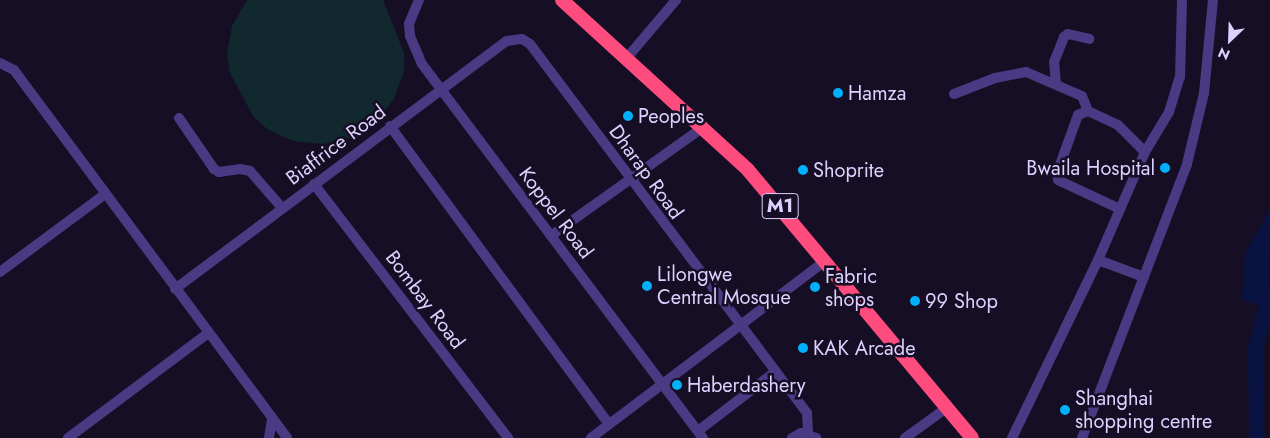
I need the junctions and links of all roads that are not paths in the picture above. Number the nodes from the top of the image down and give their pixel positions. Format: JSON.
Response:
{"nodes":[{"id":1,"x":419,"y":0,"type":"edge"},
{"id":2,"x":562,"y":0,"type":"edge"},
{"id":3,"x":676,"y":0,"type":"edge"},
{"id":4,"x":1182,"y":0,"type":"edge"},
{"id":5,"x":1213,"y":0,"type":"edge"},
{"id":6,"x":522,"y":39,"type":"joint"},
{"id":7,"x":1089,"y":40,"type":"dead end"},
{"id":8,"x":625,"y":60,"type":"junction"},
{"id":9,"x":0,"y":63,"type":"edge"},
{"id":10,"x":1056,"y":84,"type":"junction"},
{"id":11,"x":440,"y":91,"type":"junction"},
{"id":12,"x":954,"y":94,"type":"dead end"},
{"id":13,"x":1088,"y":111,"type":"junction"},
{"id":14,"x":178,"y":118,"type":"dead end"},
{"id":15,"x":390,"y":126,"type":"junction"},
{"id":16,"x":702,"y":128,"type":"junction"},
{"id":17,"x":1145,"y":152,"type":"junction"},
{"id":18,"x":629,"y":179,"type":"junction"},
{"id":19,"x":314,"y":184,"type":"junction"},
{"id":20,"x":105,"y":194,"type":"junction"},
{"id":21,"x":282,"y":208,"type":"junction"},
{"id":22,"x":1120,"y":209,"type":"junction"},
{"id":23,"x":552,"y":235,"type":"junction"},
{"id":24,"x":1098,"y":260,"type":"junction"},
{"id":25,"x":825,"y":262,"type":"junction"},
{"id":26,"x":0,"y":272,"type":"edge"},
{"id":27,"x":1144,"y":277,"type":"junction"},
{"id":28,"x":175,"y":289,"type":"junction"},
{"id":29,"x":741,"y":326,"type":"junction"},
{"id":30,"x":207,"y":334,"type":"junction"},
{"id":31,"x":775,"y":372,"type":"junction"},
{"id":32,"x":663,"y":384,"type":"junction"},
{"id":33,"x":945,"y":409,"type":"junction"},
{"id":34,"x":272,"y":420,"type":"junction"},
{"id":35,"x":609,"y":424,"type":"junction"},
{"id":36,"x":701,"y":434,"type":"edge"},
{"id":37,"x":812,"y":436,"type":"edge"},
{"id":38,"x":68,"y":438,"type":"edge"},
{"id":39,"x":270,"y":438,"type":"edge"},
{"id":40,"x":287,"y":438,"type":"edge"},
{"id":41,"x":508,"y":438,"type":"edge"},
{"id":42,"x":590,"y":438,"type":"edge"},
{"id":43,"x":792,"y":438,"type":"edge"},
{"id":44,"x":905,"y":438,"type":"edge"},
{"id":45,"x":972,"y":438,"type":"edge"},
{"id":46,"x":1012,"y":438,"type":"edge"},
{"id":47,"x":1082,"y":438,"type":"edge"}],
"edges":[{"from":1,"to":11,"type":"street","name":"Koppel Road"},
{"from":2,"to":8,"type":"highway","number":"M1"},
{"from":3,"to":8,"type":"street"},
{"from":4,"to":17,"type":"street"},
{"from":5,"to":27,"type":"street"},
{"from":6,"to":11,"type":"street","name":"Biaffrice Road"},
{"from":6,"to":18,"type":"street","name":"Dharap Road"},
{"from":7,"to":10,"type":"street"},
{"from":8,"to":16,"type":"highway","number":"M1"},
{"from":9,"to":20,"type":"street"},
{"from":10,"to":12,"type":"street"},
{"from":10,"to":13,"type":"street"},
{"from":11,"to":15,"type":"street","name":"Biaffrice Road"},
{"from":11,"to":23,"type":"street","name":"Koppel Road"},
{"from":13,"to":17,"type":"street"},
{"from":13,"to":22,"type":"street"},
{"from":14,"to":21,"type":"street"},
{"from":15,"to":19,"type":"street","name":"Biaffrice Road"},
{"from":15,"to":35,"type":"street"},
{"from":16,"to":18,"type":"street"},
{"from":16,"to":25,"type":"highway","number":"M1"},
{"from":17,"to":22,"type":"street"},
{"from":18,"to":23,"type":"street"},
{"from":18,"to":29,"type":"street","name":"Dharap Road"},
{"from":19,"to":21,"type":"street","name":"Biaffrice Road"},
{"from":19,"to":41,"type":"street","name":"Bombay Road"},
{"from":20,"to":26,"type":"street"},
{"from":20,"to":28,"type":"street"},
{"from":21,"to":28,"type":"street","name":"Biaffrice Road"},
{"from":22,"to":24,"type":"street"},
{"from":23,"to":32,"type":"street","name":"Koppel Road"},
{"from":24,"to":27,"type":"street"},
{"from":24,"to":46,"type":"street"},
{"from":25,"to":29,"type":"street"},
{"from":25,"to":33,"type":"highway","number":"M1"},
{"from":27,"to":47,"type":"street"},
{"from":28,"to":30,"type":"street"},
{"from":29,"to":31,"type":"street","name":"Dharap Road"},
{"from":29,"to":32,"type":"street"},
{"from":30,"to":34,"type":"street"},
{"from":30,"to":38,"type":"street"},
{"from":31,"to":36,"type":"street"},
{"from":31,"to":37,"type":"street","name":"Dharap Road"},
{"from":32,"to":35,"type":"street"},
{"from":32,"to":36,"type":"street","name":"Koppel Road"},
{"from":33,"to":44,"type":"street"},
{"from":33,"to":45,"type":"highway","number":"M1"},
{"from":34,"to":39,"type":"street"},
{"from":34,"to":40,"type":"street"},
{"from":35,"to":42,"type":"street"},
{"from":37,"to":43,"type":"street"}]}
